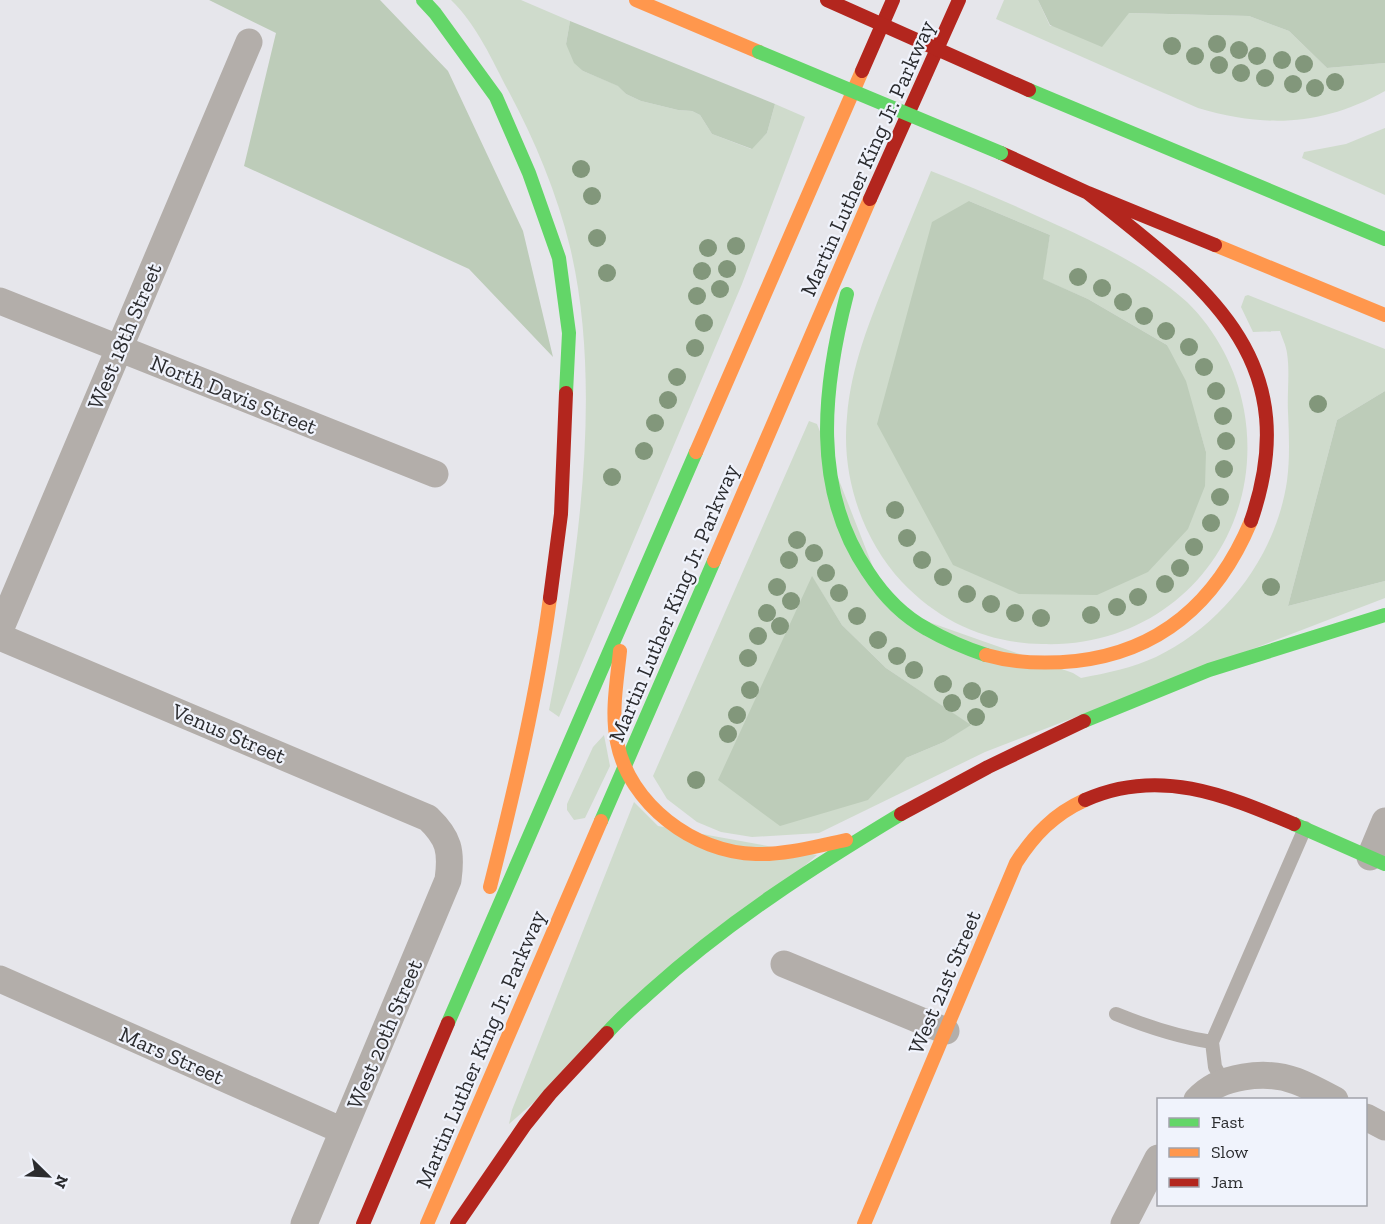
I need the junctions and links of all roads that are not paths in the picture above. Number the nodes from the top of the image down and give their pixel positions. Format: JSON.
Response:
{"nodes":[{"id":1,"x":423,"y":0,"type":"edge"},
{"id":2,"x":636,"y":0,"type":"edge"},
{"id":3,"x":827,"y":0,"type":"edge"},
{"id":4,"x":893,"y":0,"type":"edge"},
{"id":5,"x":959,"y":0,"type":"edge"},
{"id":6,"x":249,"y":42,"type":"dead end"},
{"id":7,"x":887,"y":160,"type":"junction"},
{"id":8,"x":1088,"y":193,"type":"junction"},
{"id":9,"x":1385,"y":239,"type":"edge"},
{"id":10,"x":0,"y":301,"type":"edge"},
{"id":11,"x":1385,"y":315,"type":"edge"},
{"id":12,"x":119,"y":348,"type":"junction"},
{"id":13,"x":435,"y":474,"type":"dead end"},
{"id":14,"x":630,"y":605,"type":"junction"},
{"id":15,"x":1385,"y":615,"type":"edge"},
{"id":16,"x":0,"y":630,"type":"edge"},
{"id":17,"x":0,"y":637,"type":"edge"},
{"id":18,"x":625,"y":769,"type":"junction"},
{"id":19,"x":917,"y":805,"type":"junction"},
{"id":20,"x":1385,"y":821,"type":"edge"},
{"id":21,"x":1305,"y":828,"type":"junction"},
{"id":22,"x":448,"y":842,"type":"joint"},
{"id":23,"x":1378,"y":860,"type":"edge"},
{"id":24,"x":784,"y":964,"type":"dead end"},
{"id":25,"x":0,"y":979,"type":"edge"},
{"id":26,"x":466,"y":981,"type":"junction"},
{"id":27,"x":1116,"y":1014,"type":"dead end"},
{"id":28,"x":946,"y":1031,"type":"junction"},
{"id":29,"x":1212,"y":1042,"type":"junction"},
{"id":30,"x":1224,"y":1083,"type":"junction"},
{"id":31,"x":1199,"y":1098,"type":"edge"},
{"id":32,"x":1331,"y":1098,"type":"edge"},
{"id":33,"x":1367,"y":1118,"type":"edge"},
{"id":34,"x":1385,"y":1128,"type":"edge"},
{"id":35,"x":344,"y":1131,"type":"junction"},
{"id":36,"x":1157,"y":1160,"type":"edge"},
{"id":37,"x":304,"y":1224,"type":"edge"},
{"id":38,"x":363,"y":1224,"type":"edge"},
{"id":39,"x":427,"y":1224,"type":"edge"},
{"id":40,"x":457,"y":1224,"type":"edge"},
{"id":41,"x":864,"y":1224,"type":"edge"},
{"id":42,"x":1124,"y":1224,"type":"edge"}],
"edges":[{"from":1,"to":26,"type":"main road"},
{"from":2,"to":8,"type":"main road","bridge":true},
{"from":3,"to":9,"type":"main road","bridge":true},
{"from":4,"to":14,"type":"main road","name":"Martin Luther King Jr. Parkway"},
{"from":5,"to":7,"type":"main road","name":"Martin Luther King Jr. Parkway"},
{"from":6,"to":12,"type":"street","name":"West 18th Street"},
{"from":7,"to":8,"type":"main road"},
{"from":7,"to":18,"type":"main road","name":"Martin Luther King Jr. Parkway"},
{"from":8,"to":11,"type":"main road"},
{"from":10,"to":12,"type":"street","name":"North Davis Street"},
{"from":12,"to":13,"type":"street","name":"North Davis Street"},
{"from":12,"to":16,"type":"street","name":"West 18th Street"},
{"from":14,"to":18,"type":"main road"},
{"from":14,"to":26,"type":"main road","name":"Martin Luther King Jr. Parkway"},
{"from":15,"to":19,"type":"main road"},
{"from":17,"to":22,"type":"street","name":"Venus Street"},
{"from":18,"to":19,"type":"main road"},
{"from":18,"to":39,"type":"main road","name":"Martin Luther King Jr. Parkway"},
{"from":19,"to":40,"type":"main road"},
{"from":20,"to":23,"type":"street"},
{"from":21,"to":23,"type":"main road"},
{"from":21,"to":28,"type":"main road","name":"West 21st Street"},
{"from":21,"to":29,"type":"lane"},
{"from":22,"to":35,"type":"street","name":"West 20th Street"},
{"from":24,"to":28,"type":"street"},
{"from":25,"to":35,"type":"street","name":"Mars Street"},
{"from":26,"to":38,"type":"main road","name":"Martin Luther King Jr. Parkway"},
{"from":27,"to":29,"type":"lane"},
{"from":28,"to":41,"type":"main road","name":"West 21st Street"},
{"from":29,"to":30,"type":"lane"},
{"from":30,"to":31,"type":"street"},
{"from":30,"to":32,"type":"street"},
{"from":33,"to":34,"type":"street"},
{"from":35,"to":37,"type":"street","name":"West 20th Street"},
{"from":36,"to":42,"type":"street"}]}
